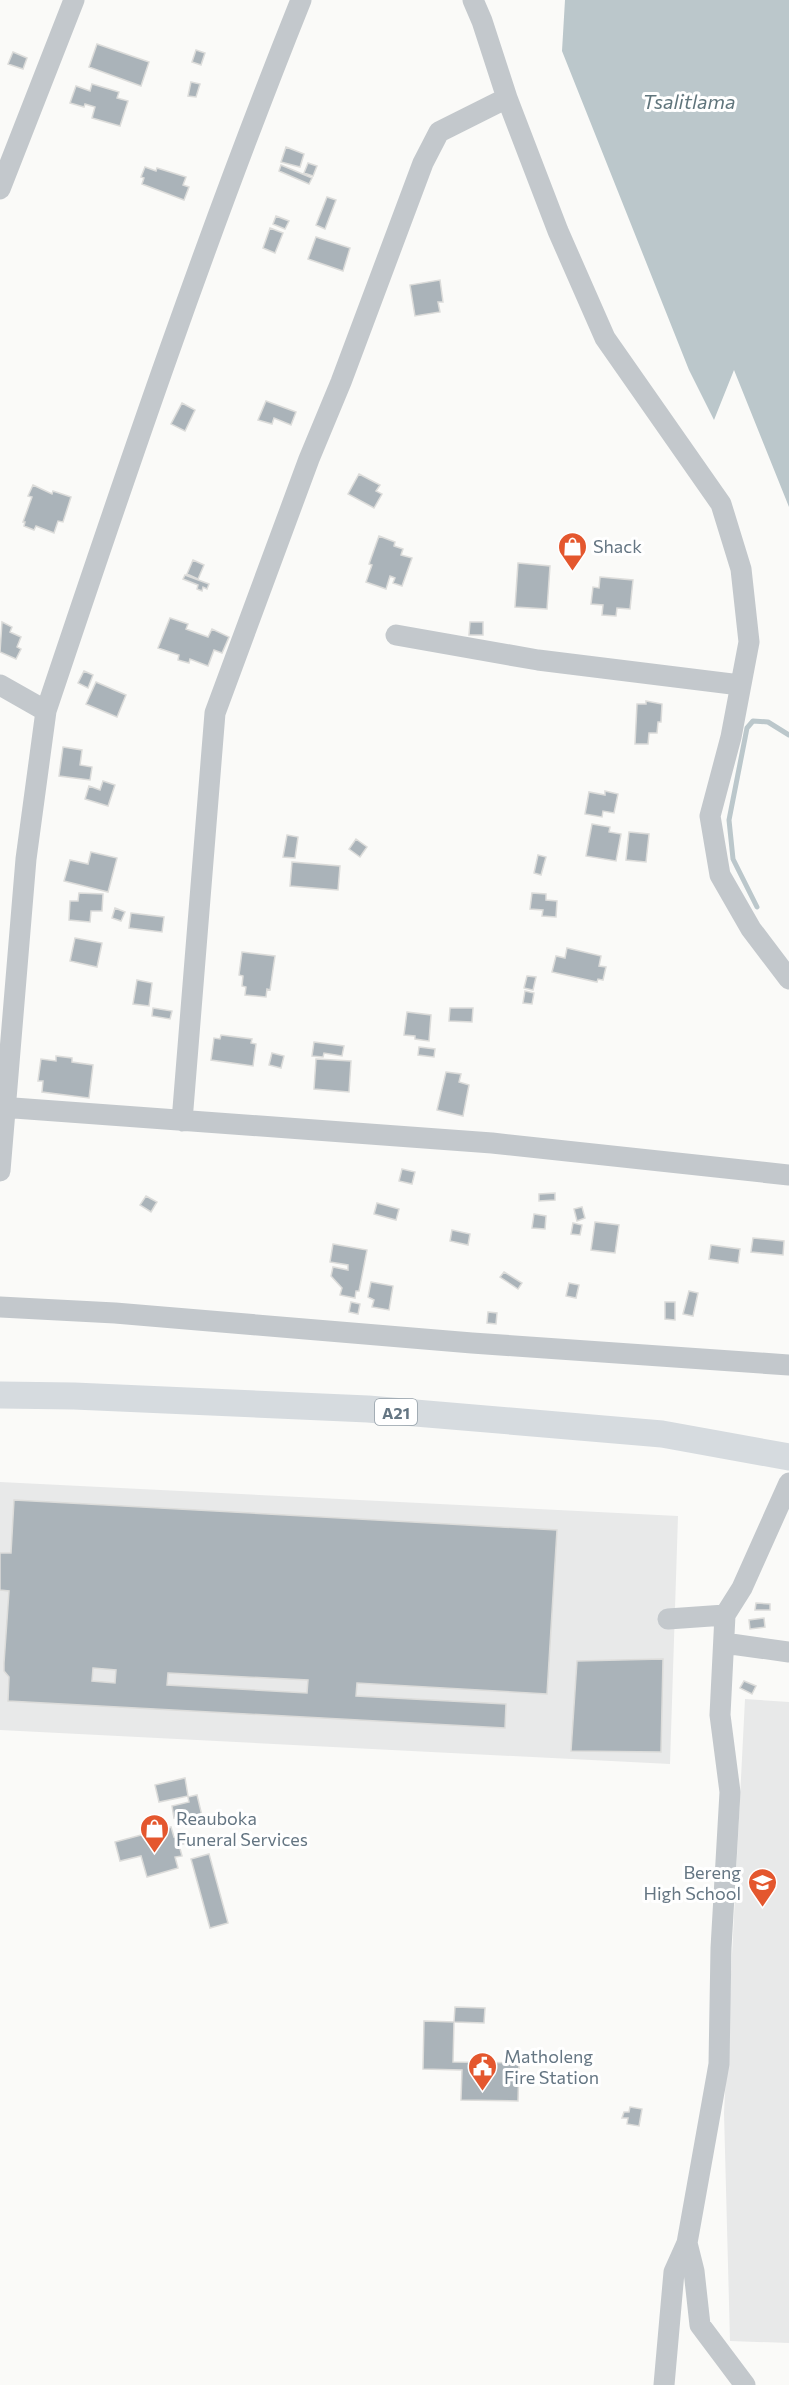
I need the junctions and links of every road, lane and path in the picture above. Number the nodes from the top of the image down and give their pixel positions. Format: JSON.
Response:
{"nodes":[{"id":1,"x":74,"y":0,"type":"edge"},
{"id":2,"x":301,"y":0,"type":"edge"},
{"id":3,"x":472,"y":0,"type":"edge"},
{"id":4,"x":507,"y":98,"type":"junction"},
{"id":5,"x":0,"y":189,"type":"edge"},
{"id":6,"x":396,"y":635,"type":"dead end"},
{"id":7,"x":0,"y":685,"type":"edge"},
{"id":8,"x":741,"y":685,"type":"junction"},
{"id":9,"x":46,"y":711,"type":"junction"},
{"id":10,"x":789,"y":979,"type":"edge"},
{"id":11,"x":3,"y":1108,"type":"edge"},
{"id":12,"x":182,"y":1121,"type":"junction"},
{"id":13,"x":0,"y":1171,"type":"edge"},
{"id":14,"x":789,"y":1175,"type":"edge"},
{"id":15,"x":0,"y":1307,"type":"edge"},
{"id":16,"x":789,"y":1365,"type":"edge"},
{"id":17,"x":0,"y":1395,"type":"edge"},
{"id":18,"x":789,"y":1457,"type":"edge"},
{"id":19,"x":789,"y":1483,"type":"edge"},
{"id":20,"x":724,"y":1616,"type":"junction"},
{"id":21,"x":668,"y":1618,"type":"dead end"},
{"id":22,"x":724,"y":1643,"type":"junction"},
{"id":23,"x":789,"y":1652,"type":"edge"},
{"id":24,"x":687,"y":2243,"type":"junction"},
{"id":25,"x":664,"y":2385,"type":"edge"},
{"id":26,"x":745,"y":2385,"type":"edge"}],
"edges":[{"from":1,"to":5,"type":"street"},
{"from":2,"to":9,"type":"street"},
{"from":3,"to":4,"type":"street"},
{"from":4,"to":8,"type":"street"},
{"from":4,"to":12,"type":"street"},
{"from":6,"to":8,"type":"street"},
{"from":7,"to":9,"type":"street"},
{"from":8,"to":10,"type":"street"},
{"from":9,"to":11,"type":"street"},
{"from":11,"to":12,"type":"street"},
{"from":11,"to":13,"type":"street"},
{"from":12,"to":14,"type":"street"},
{"from":15,"to":16,"type":"street"},
{"from":17,"to":18,"type":"main road","number":"A21"},
{"from":19,"to":20,"type":"street"},
{"from":20,"to":21,"type":"street"},
{"from":20,"to":22,"type":"street"},
{"from":22,"to":23,"type":"street"},
{"from":22,"to":24,"type":"street"},
{"from":24,"to":25,"type":"street"},
{"from":24,"to":26,"type":"street"}]}
